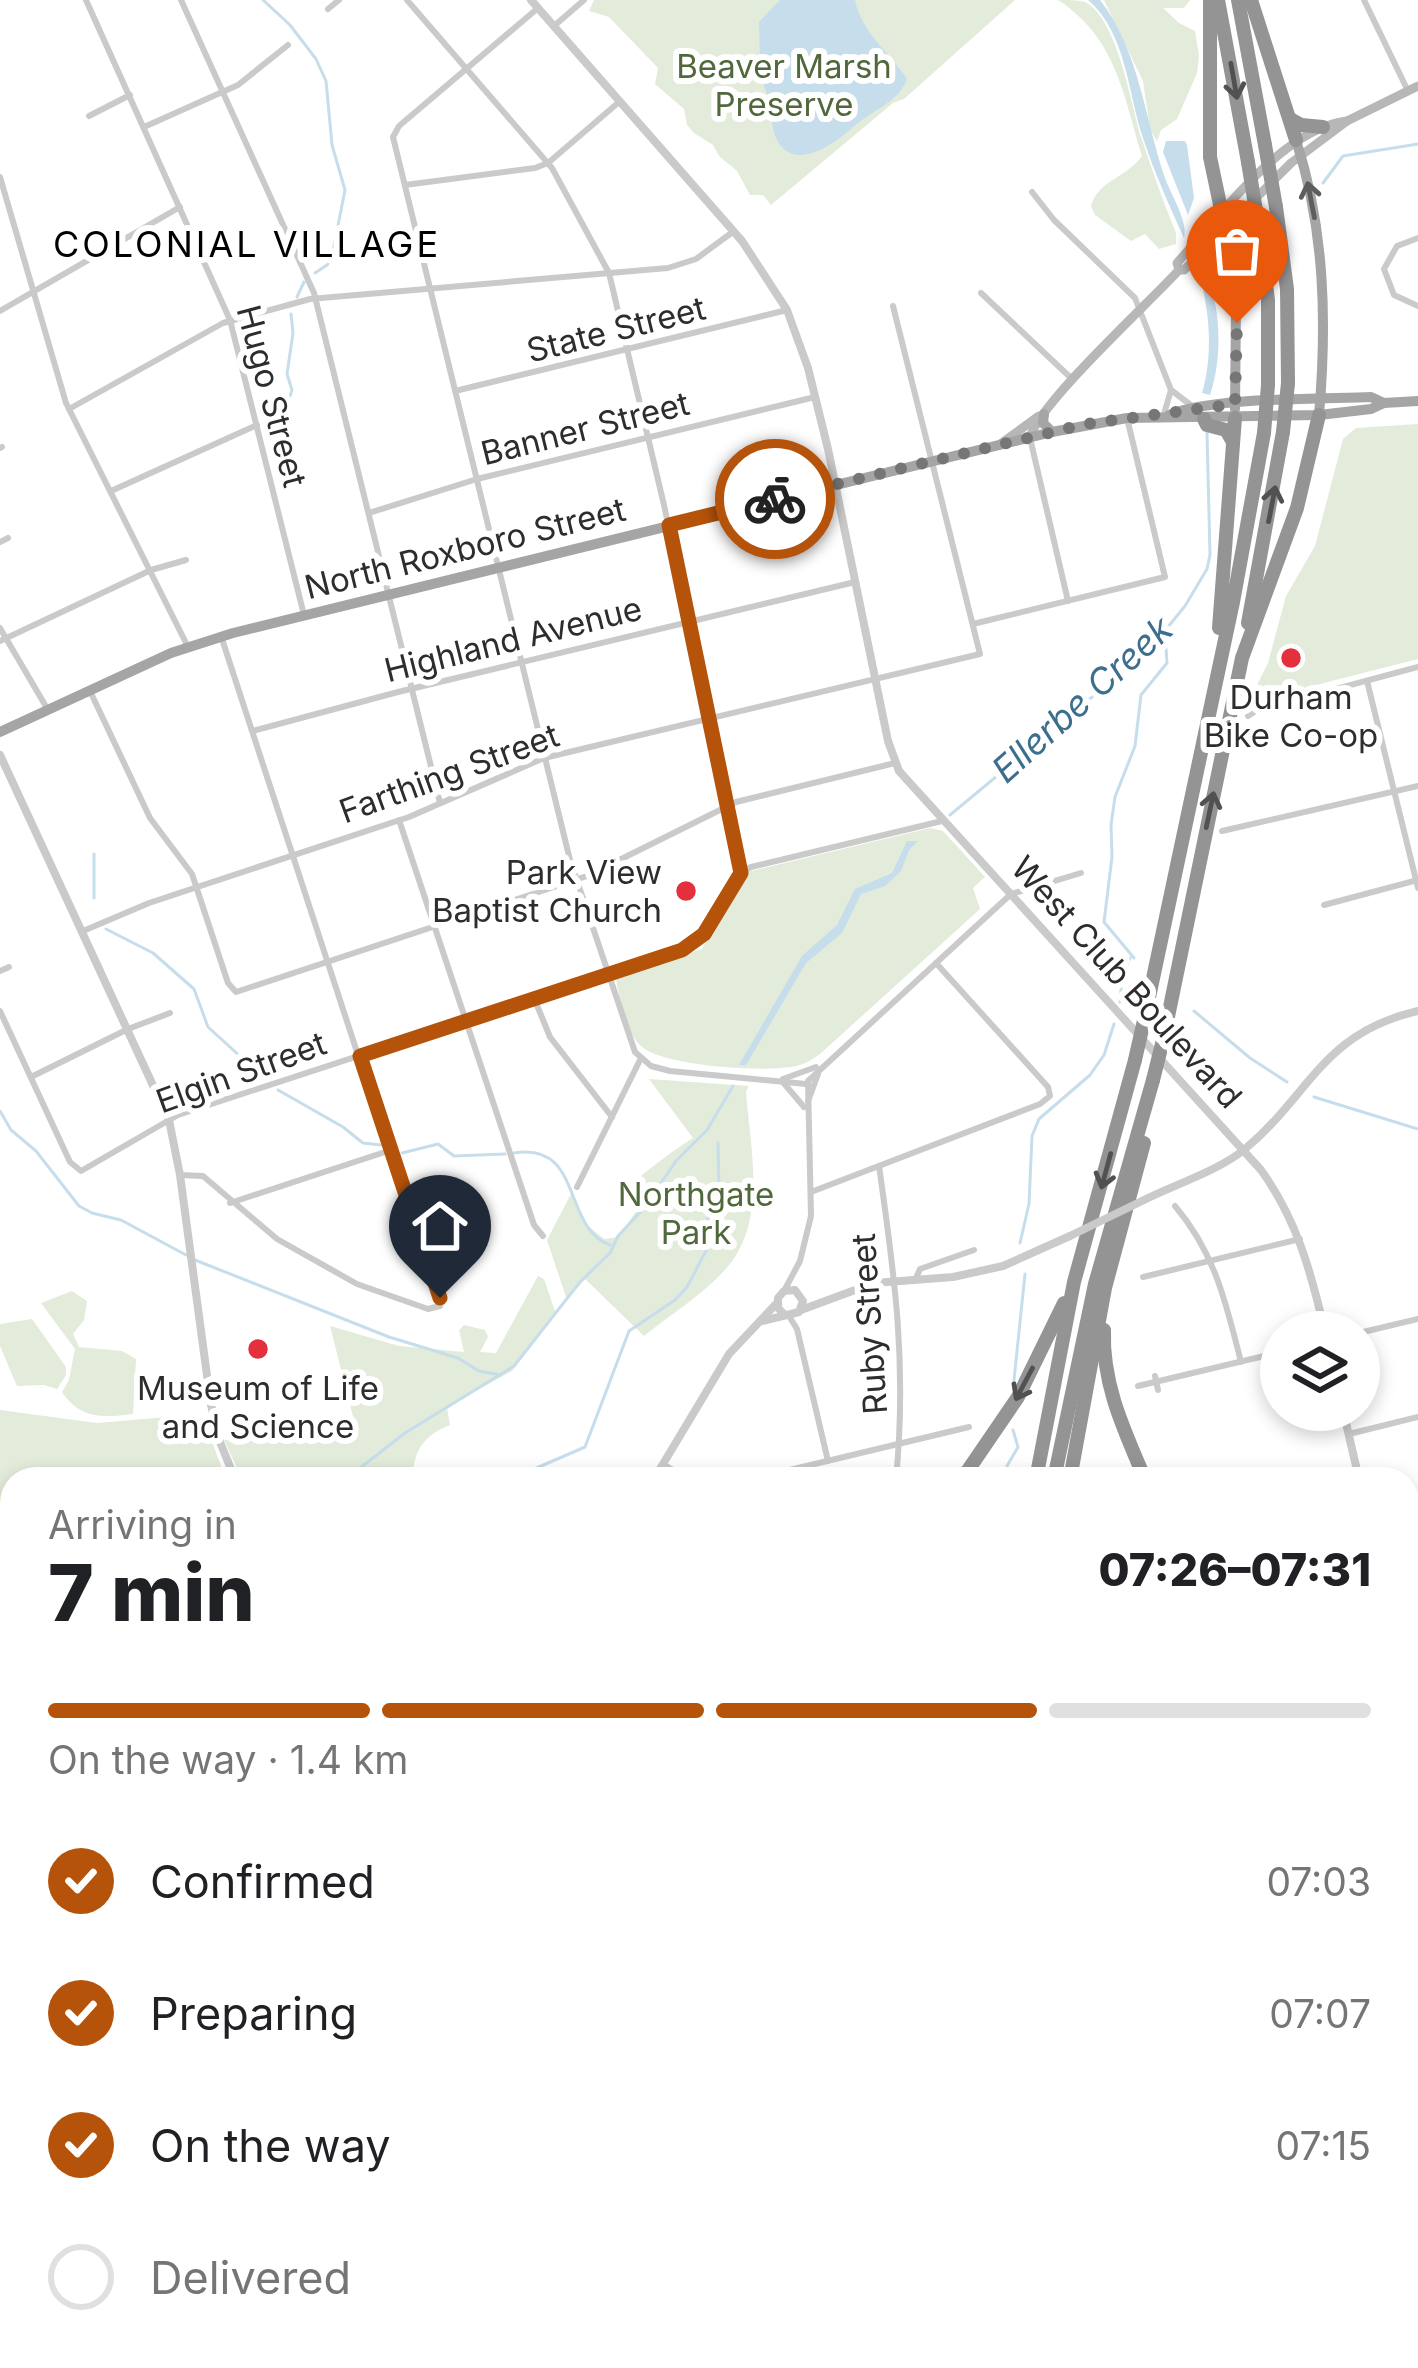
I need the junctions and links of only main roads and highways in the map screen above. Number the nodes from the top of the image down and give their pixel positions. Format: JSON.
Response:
{"nodes":[{"id":1,"x":1214,"y":0,"type":"edge"},
{"id":2,"x":1238,"y":0,"type":"edge"},
{"id":3,"x":1251,"y":0,"type":"edge"},
{"id":4,"x":1413,"y":88,"type":"edge"},
{"id":5,"x":1289,"y":119,"type":"junction"},
{"id":6,"x":1347,"y":121,"type":"junction"},
{"id":7,"x":1323,"y":127,"type":"junction"},
{"id":8,"x":1296,"y":140,"type":"junction"},
{"id":9,"x":1301,"y":156,"type":"junction"},
{"id":10,"x":1222,"y":214,"type":"junction"},
{"id":11,"x":1226,"y":231,"type":"junction"},
{"id":12,"x":1201,"y":255,"type":"junction"},
{"id":13,"x":1232,"y":262,"type":"junction"},
{"id":14,"x":1179,"y":270,"type":"junction"},
{"id":15,"x":1323,"y":372,"type":"junction"},
{"id":16,"x":1349,"y":398,"type":"junction"},
{"id":17,"x":1418,"y":401,"type":"edge"},
{"id":18,"x":1384,"y":403,"type":"junction"},
{"id":19,"x":1320,"y":407,"type":"junction"},
{"id":20,"x":1235,"y":411,"type":"junction"},
{"id":21,"x":1200,"y":413,"type":"junction"},
{"id":22,"x":1044,"y":414,"type":"junction"},
{"id":23,"x":1052,"y":432,"type":"junction"},
{"id":24,"x":1030,"y":438,"type":"junction"},
{"id":25,"x":1233,"y":442,"type":"junction"},
{"id":26,"x":999,"y":445,"type":"junction"},
{"id":27,"x":1242,"y":658,"type":"junction"},
{"id":28,"x":1212,"y":693,"type":"junction"},
{"id":29,"x":0,"y":732,"type":"edge"},
{"id":30,"x":1150,"y":1096,"type":"junction"},
{"id":31,"x":1074,"y":1282,"type":"junction"},
{"id":32,"x":1109,"y":1282,"type":"junction"},
{"id":33,"x":970,"y":1467,"type":"edge"},
{"id":34,"x":1038,"y":1467,"type":"edge"},
{"id":35,"x":1057,"y":1467,"type":"edge"},
{"id":36,"x":1072,"y":1467,"type":"edge"},
{"id":37,"x":1140,"y":1467,"type":"edge"}],
"edges":[{"from":1,"to":10,"type":"highway"},
{"from":1,"to":28,"type":"highway","one_way":true,"bridge":true},
{"from":27,"to":2,"type":"highway","one_way":true,"bridge":true},
{"from":3,"to":5,"type":"highway"},
{"from":4,"to":6,"type":"main road"},
{"from":5,"to":7,"type":"highway"},
{"from":5,"to":8,"type":"highway"},
{"from":6,"to":7,"type":"main road"},
{"from":6,"to":9,"type":"main road"},
{"from":7,"to":8,"type":"main road"},
{"from":8,"to":9,"type":"main road"},
{"from":8,"to":10,"type":"main road"},
{"from":9,"to":11,"type":"main road"},
{"from":15,"to":9,"type":"main road","one_way":true},
{"from":10,"to":11,"type":"main road"},
{"from":10,"to":14,"type":"main road"},
{"from":11,"to":12,"type":"main road"},
{"from":11,"to":13,"type":"main road"},
{"from":12,"to":13,"type":"main road"},
{"from":12,"to":14,"type":"main road"},
{"from":13,"to":20,"type":"main road"},
{"from":14,"to":22,"type":"main road"},
{"from":15,"to":16,"type":"main road"},
{"from":15,"to":19,"type":"main road"},
{"from":16,"to":18,"type":"main road","name":"North Roxboro Street"},
{"from":16,"to":19,"type":"main road","name":"North Roxboro Street"},
{"from":17,"to":18,"type":"main road","name":"North Roxboro Street"},
{"from":18,"to":19,"type":"main road","name":"North Roxboro Street"},
{"from":19,"to":20,"type":"main road","name":"North Roxboro Street"},
{"from":19,"to":27,"type":"highway"},
{"from":20,"to":21,"type":"main road","name":"North Roxboro Street"},
{"from":20,"to":25,"type":"highway"},
{"from":21,"to":23,"type":"main road","name":"North Roxboro Street"},
{"from":21,"to":25,"type":"highway"},
{"from":22,"to":23,"type":"main road"},
{"from":22,"to":24,"type":"main road"},
{"from":22,"to":26,"type":"main road"},
{"from":23,"to":24,"type":"main road","name":"North Roxboro Street"},
{"from":24,"to":26,"type":"main road","name":"North Roxboro Street"},
{"from":25,"to":28,"type":"highway"},
{"from":26,"to":29,"type":"main road","name":"North Roxboro Street"},
{"from":30,"to":27,"type":"highway","one_way":true,"bridge":true},
{"from":28,"to":31,"type":"highway","one_way":true,"bridge":true},
{"from":30,"to":32,"type":"highway"},
{"from":30,"to":35,"type":"highway"},
{"from":31,"to":33,"type":"highway","one_way":true},
{"from":31,"to":34,"type":"highway"},
{"from":32,"to":36,"type":"highway"},
{"from":32,"to":37,"type":"highway"}]}
